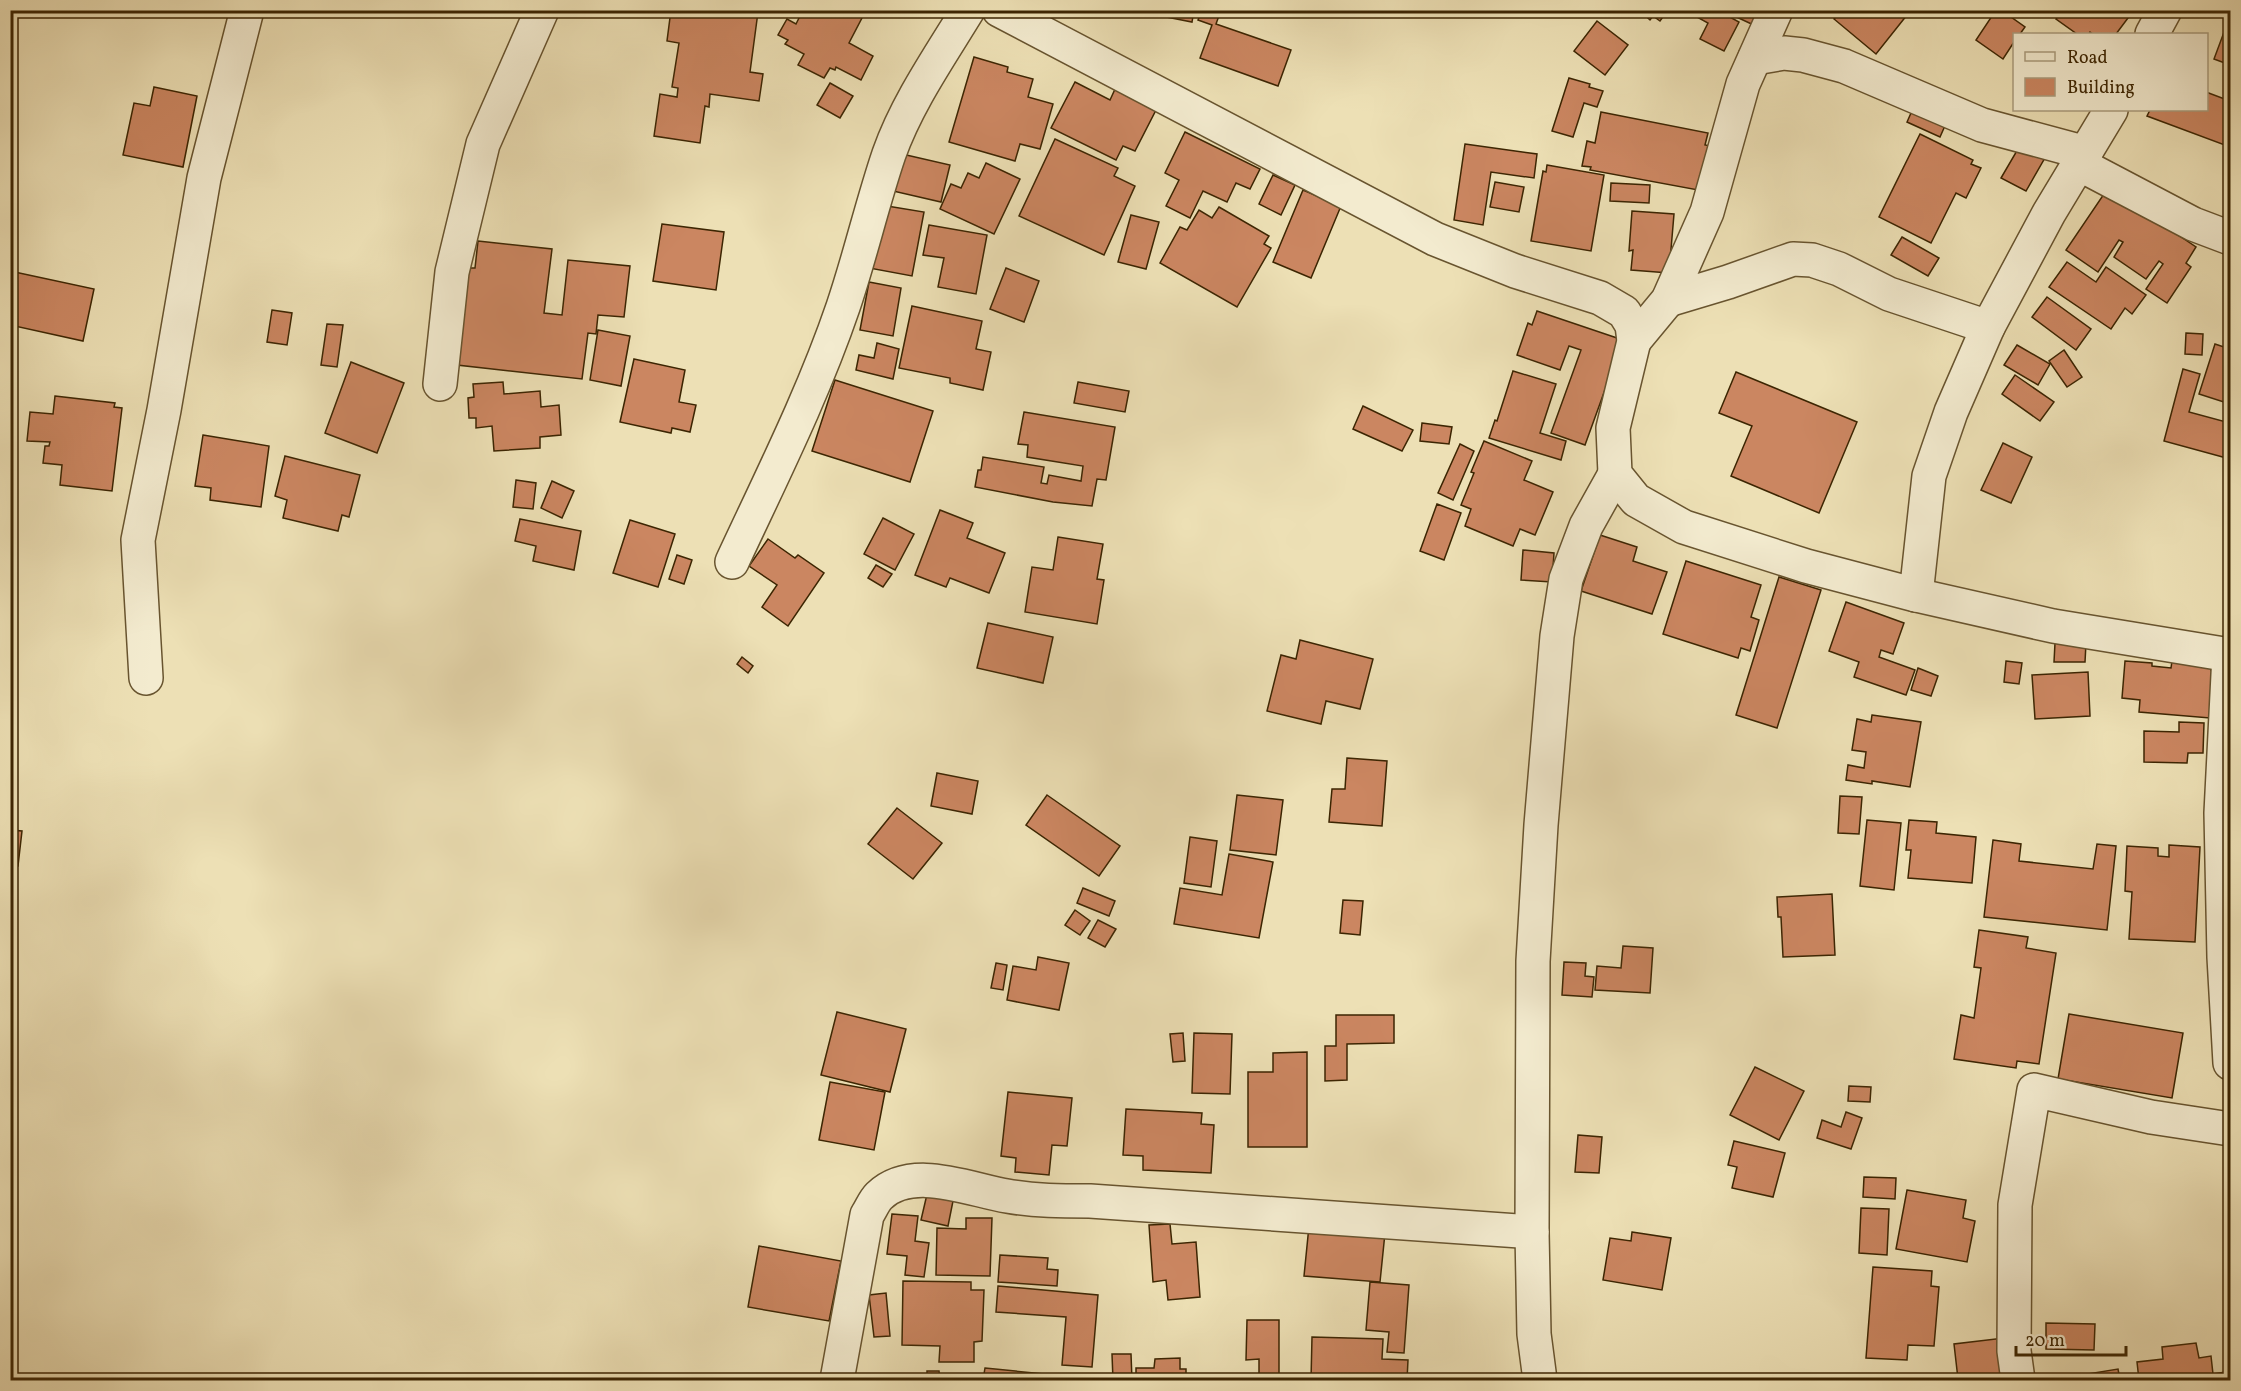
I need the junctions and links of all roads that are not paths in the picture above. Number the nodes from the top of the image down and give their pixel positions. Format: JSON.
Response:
{"nodes":[{"id":1,"x":247,"y":10,"type":"edge"},
{"id":2,"x":542,"y":10,"type":"edge"},
{"id":3,"x":968,"y":10,"type":"edge"},
{"id":4,"x":999,"y":10,"type":"edge"},
{"id":5,"x":1776,"y":10,"type":"edge"},
{"id":6,"x":2165,"y":10,"type":"edge"},
{"id":7,"x":2153,"y":33,"type":"edge"},
{"id":8,"x":1755,"y":58,"type":"junction"},
{"id":9,"x":2110,"y":111,"type":"edge"},
{"id":10,"x":2082,"y":159,"type":"junction"},
{"id":11,"x":2230,"y":238,"type":"edge"},
{"id":12,"x":1668,"y":300,"type":"junction"},
{"id":13,"x":1988,"y":327,"type":"junction"},
{"id":14,"x":1634,"y":341,"type":"junction"},
{"id":15,"x":440,"y":384,"type":"dead end"},
{"id":16,"x":1615,"y":474,"type":"junction"},
{"id":17,"x":732,"y":562,"type":"dead end"},
{"id":18,"x":1916,"y":595,"type":"junction"},
{"id":19,"x":2230,"y":655,"type":"edge"},
{"id":20,"x":146,"y":678,"type":"dead end"},
{"id":21,"x":2230,"y":1063,"type":"edge"},
{"id":22,"x":2230,"y":1129,"type":"edge"},
{"id":23,"x":1532,"y":1232,"type":"junction"},
{"id":24,"x":837,"y":1380,"type":"edge"},
{"id":25,"x":1539,"y":1380,"type":"edge"},
{"id":26,"x":2018,"y":1380,"type":"edge"}],
"edges":[{"from":1,"to":20,"type":"street"},
{"from":2,"to":15,"type":"street"},
{"from":3,"to":17,"type":"street"},
{"from":4,"to":14,"type":"street"},
{"from":5,"to":8,"type":"street"},
{"from":6,"to":7,"type":"street"},
{"from":8,"to":10,"type":"street"},
{"from":8,"to":12,"type":"street"},
{"from":9,"to":10,"type":"street"},
{"from":10,"to":11,"type":"street"},
{"from":10,"to":13,"type":"street"},
{"from":12,"to":13,"type":"street"},
{"from":12,"to":14,"type":"street"},
{"from":13,"to":18,"type":"street"},
{"from":14,"to":16,"type":"street"},
{"from":16,"to":18,"type":"street"},
{"from":16,"to":23,"type":"street"},
{"from":18,"to":19,"type":"street"},
{"from":19,"to":21,"type":"street"},
{"from":22,"to":26,"type":"street"},
{"from":23,"to":24,"type":"street"},
{"from":23,"to":25,"type":"street"}]}
